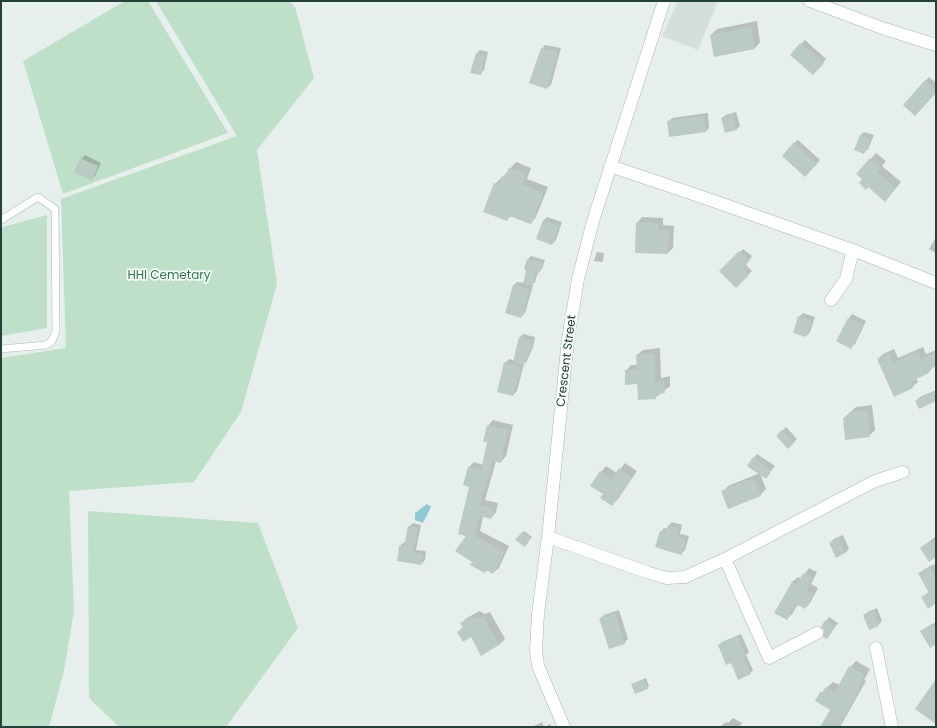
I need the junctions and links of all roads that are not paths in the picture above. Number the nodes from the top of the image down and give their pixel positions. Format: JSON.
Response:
{"nodes":[{"id":1,"x":664,"y":1,"type":"edge"},
{"id":2,"x":810,"y":1,"type":"edge"},
{"id":3,"x":936,"y":45,"type":"edge"},
{"id":4,"x":610,"y":166,"type":"junction"},
{"id":5,"x":1,"y":220,"type":"edge"},
{"id":6,"x":853,"y":250,"type":"junction"},
{"id":7,"x":936,"y":283,"type":"edge"},
{"id":8,"x":831,"y":300,"type":"dead end"},
{"id":9,"x":1,"y":349,"type":"edge"},
{"id":10,"x":903,"y":472,"type":"dead end"},
{"id":11,"x":548,"y":536,"type":"junction"},
{"id":12,"x":725,"y":559,"type":"junction"},
{"id":13,"x":817,"y":633,"type":"dead end"},
{"id":14,"x":876,"y":648,"type":"dead end"},
{"id":15,"x":564,"y":727,"type":"edge"},
{"id":16,"x":892,"y":727,"type":"edge"}],
"edges":[{"from":1,"to":4,"type":"street","name":"Crescent Street"},
{"from":2,"to":3,"type":"street"},
{"from":4,"to":6,"type":"street"},
{"from":4,"to":11,"type":"street","name":"Crescent Street"},
{"from":5,"to":9,"type":"lane"},
{"from":6,"to":7,"type":"street"},
{"from":6,"to":8,"type":"street"},
{"from":10,"to":12,"type":"street"},
{"from":11,"to":12,"type":"street"},
{"from":11,"to":15,"type":"street","name":"Crescent Street"},
{"from":12,"to":13,"type":"street"},
{"from":14,"to":16,"type":"street"}]}
